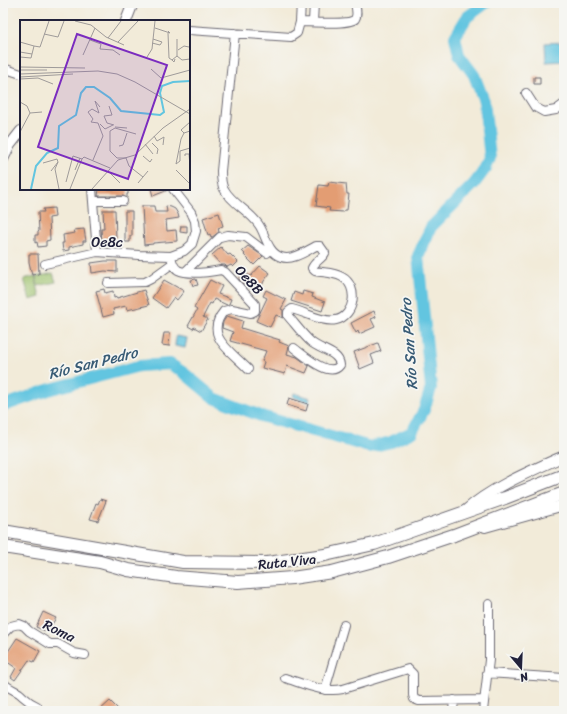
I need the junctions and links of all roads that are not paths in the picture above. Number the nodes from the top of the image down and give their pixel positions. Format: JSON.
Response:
{"nodes":[{"id":1,"x":301,"y":3,"type":"edge"},
{"id":2,"x":314,"y":3,"type":"edge"},
{"id":3,"x":355,"y":3,"type":"edge"},
{"id":4,"x":131,"y":4,"type":"edge"},
{"id":5,"x":126,"y":20,"type":"edge"},
{"id":6,"x":300,"y":22,"type":"junction"},
{"id":7,"x":313,"y":22,"type":"junction"},
{"id":8,"x":190,"y":30,"type":"edge"},
{"id":9,"x":235,"y":33,"type":"junction"},
{"id":10,"x":3,"y":68,"type":"edge"},
{"id":11,"x":20,"y":74,"type":"edge"},
{"id":12,"x":526,"y":93,"type":"dead end"},
{"id":13,"x":564,"y":104,"type":"edge"},
{"id":14,"x":20,"y":131,"type":"edge"},
{"id":15,"x":3,"y":159,"type":"edge"},
{"id":16,"x":92,"y":190,"type":"edge"},
{"id":17,"x":174,"y":190,"type":"edge"},
{"id":18,"x":93,"y":201,"type":"junction"},
{"id":19,"x":122,"y":201,"type":"dead end"},
{"id":20,"x":97,"y":252,"type":"junction"},
{"id":21,"x":267,"y":252,"type":"dead end"},
{"id":22,"x":172,"y":260,"type":"junction"},
{"id":23,"x":45,"y":264,"type":"dead end"},
{"id":24,"x":185,"y":272,"type":"junction"},
{"id":25,"x":108,"y":283,"type":"dead end"},
{"id":26,"x":294,"y":348,"type":"dead end"},
{"id":27,"x":248,"y":369,"type":"dead end"},
{"id":28,"x":564,"y":456,"type":"edge"},
{"id":29,"x":564,"y":475,"type":"edge"},
{"id":30,"x":564,"y":493,"type":"edge"},
{"id":31,"x":564,"y":505,"type":"edge"},
{"id":32,"x":463,"y":512,"type":"junction"},
{"id":33,"x":3,"y":531,"type":"edge"},
{"id":34,"x":454,"y":535,"type":"junction"},
{"id":35,"x":3,"y":547,"type":"edge"},
{"id":36,"x":489,"y":604,"type":"dead end"},
{"id":37,"x":344,"y":625,"type":"dead end"},
{"id":38,"x":3,"y":634,"type":"edge"},
{"id":39,"x":85,"y":655,"type":"dead end"},
{"id":40,"x":487,"y":672,"type":"junction"},
{"id":41,"x":285,"y":678,"type":"dead end"},
{"id":42,"x":564,"y":678,"type":"edge"},
{"id":43,"x":3,"y":682,"type":"edge"},
{"id":44,"x":325,"y":690,"type":"junction"},
{"id":45,"x":454,"y":700,"type":"junction"},
{"id":46,"x":484,"y":700,"type":"junction"},
{"id":47,"x":37,"y":706,"type":"dead end"},
{"id":48,"x":453,"y":711,"type":"edge"},
{"id":49,"x":483,"y":711,"type":"edge"}],
"edges":[{"from":1,"to":6,"type":"street"},
{"from":2,"to":7,"type":"street"},
{"from":3,"to":7,"type":"street"},
{"from":4,"to":5,"type":"main road"},
{"from":6,"to":7,"type":"street"},
{"from":6,"to":9,"type":"street"},
{"from":8,"to":9,"type":"street"},
{"from":9,"to":26,"type":"street"},
{"from":10,"to":11,"type":"street"},
{"from":12,"to":13,"type":"street"},
{"from":14,"to":15,"type":"main road"},
{"from":16,"to":18,"type":"street"},
{"from":17,"to":22,"type":"street"},
{"from":18,"to":19,"type":"street"},
{"from":18,"to":20,"type":"street"},
{"from":20,"to":22,"type":"street","name":"Oe8c"},
{"from":20,"to":23,"type":"street","name":"Oe8c"},
{"from":21,"to":24,"type":"street"},
{"from":22,"to":24,"type":"street"},
{"from":22,"to":25,"type":"street"},
{"from":24,"to":27,"type":"street","name":"Oe8B"},
{"from":28,"to":32,"type":"main road"},
{"from":29,"to":32,"type":"highway","name":"Ruta Viva"},
{"from":30,"to":34,"type":"highway","name":"Ruta Viva"},
{"from":31,"to":34,"type":"main road"},
{"from":32,"to":33,"type":"highway","name":"Ruta Viva"},
{"from":34,"to":35,"type":"highway","name":"Ruta Viva"},
{"from":36,"to":40,"type":"street"},
{"from":37,"to":44,"type":"street"},
{"from":38,"to":39,"type":"street","name":"Roma"},
{"from":40,"to":42,"type":"street"},
{"from":40,"to":46,"type":"street"},
{"from":41,"to":44,"type":"street"},
{"from":43,"to":47,"type":"street"},
{"from":44,"to":45,"type":"street"},
{"from":45,"to":46,"type":"street"},
{"from":45,"to":48,"type":"street"},
{"from":46,"to":49,"type":"street"}]}
